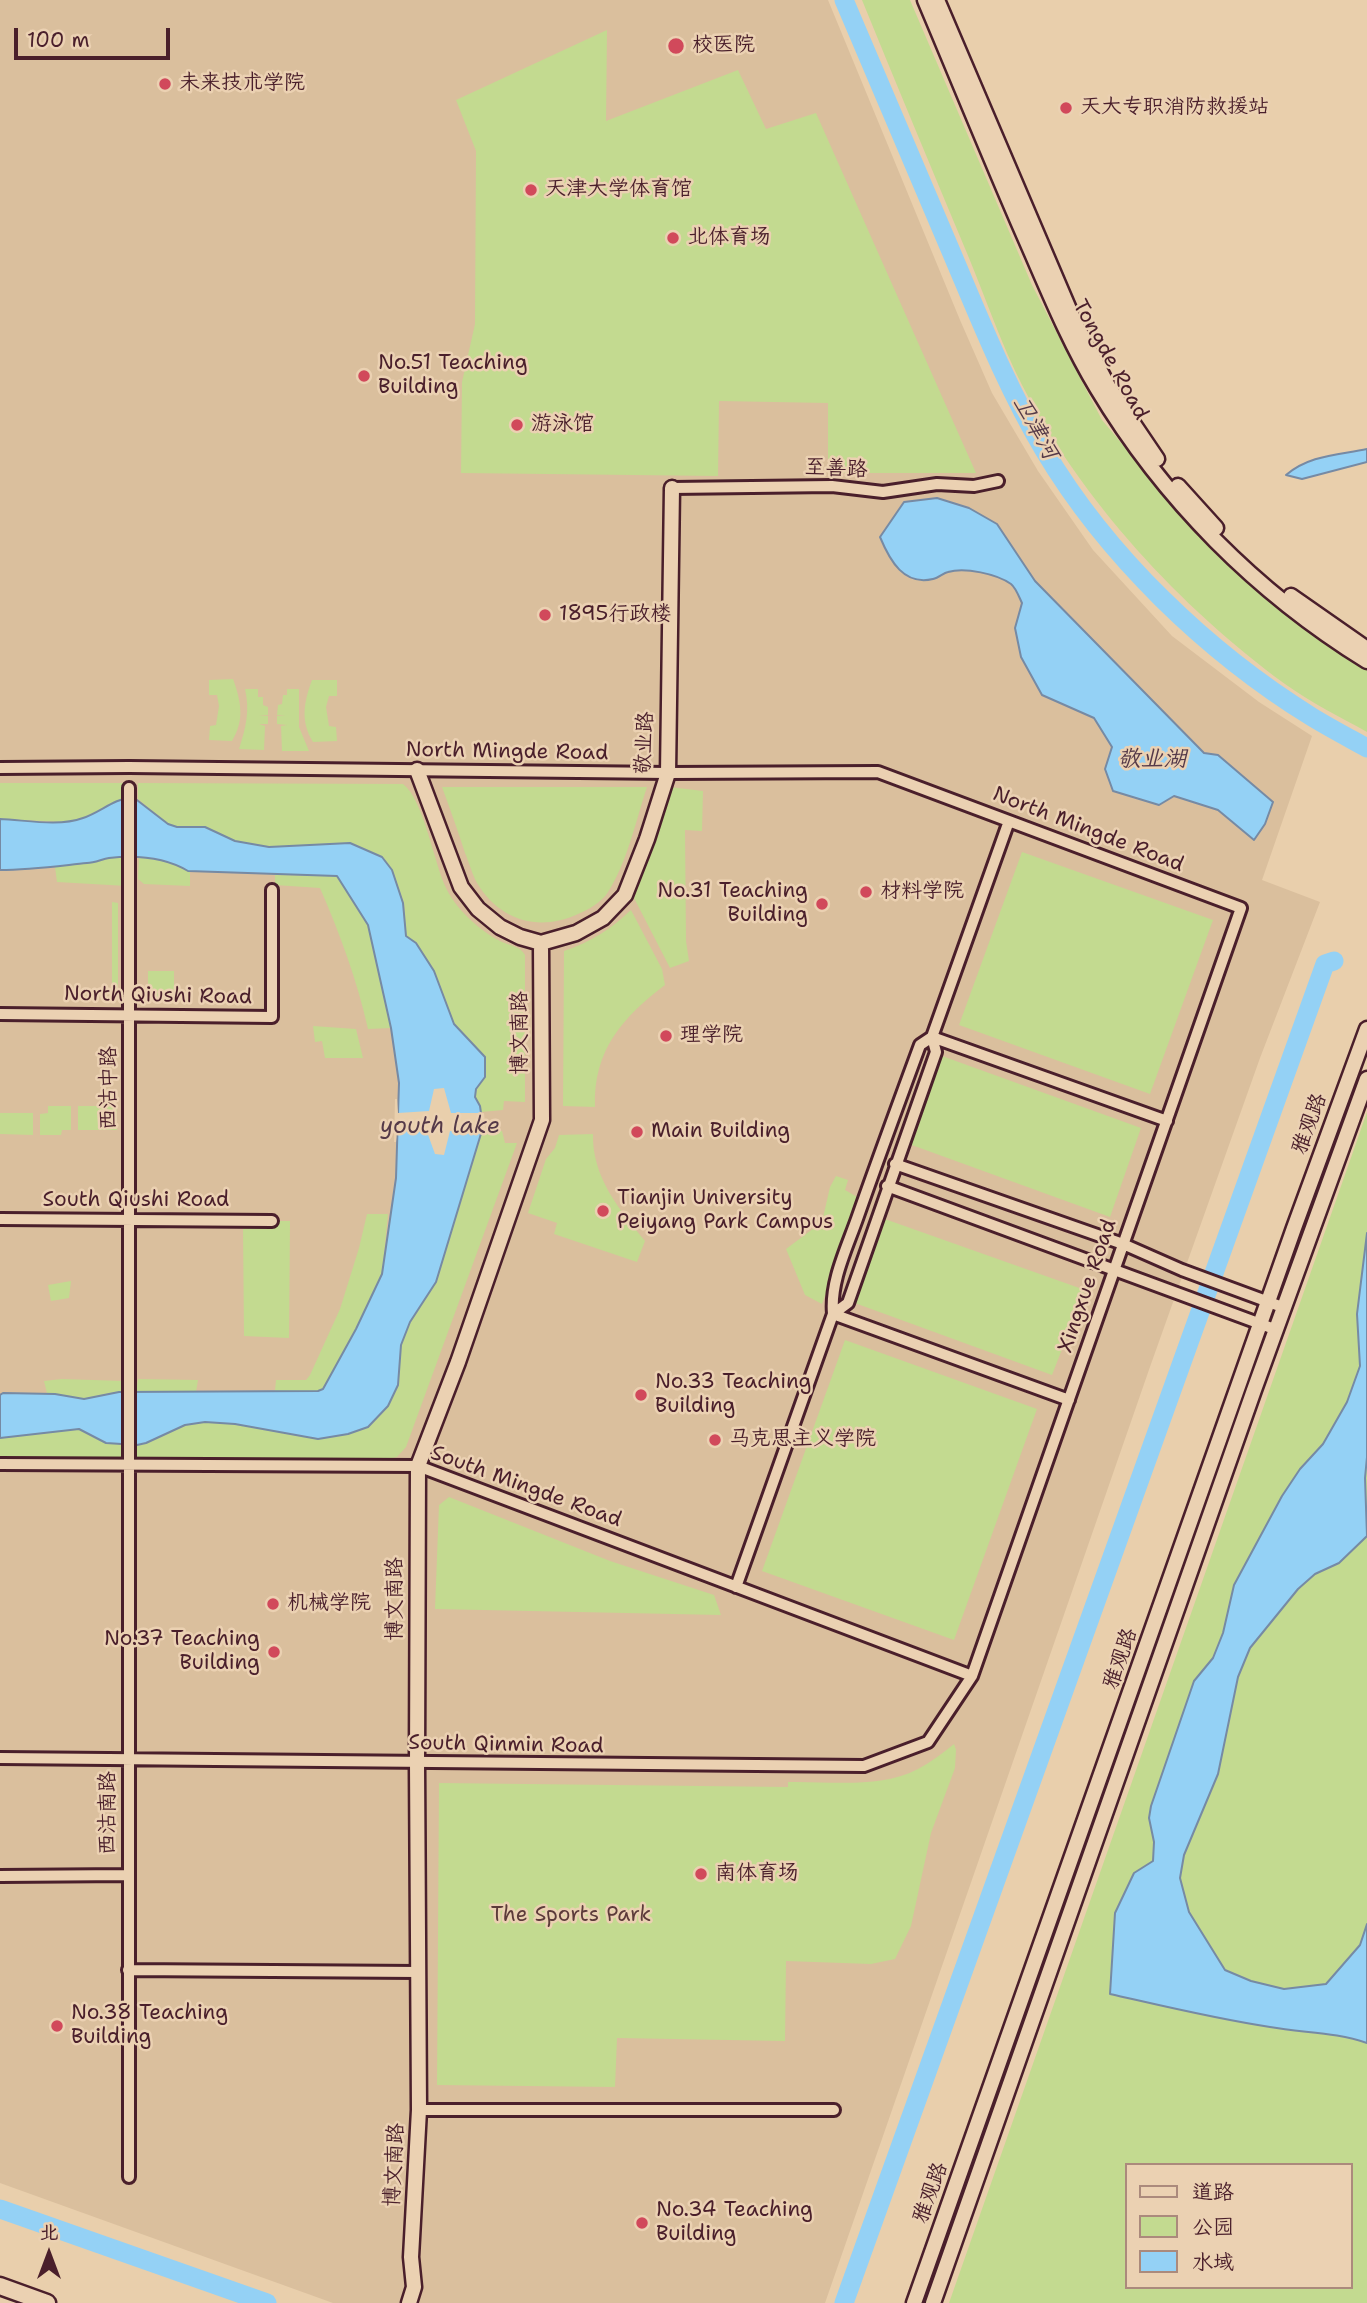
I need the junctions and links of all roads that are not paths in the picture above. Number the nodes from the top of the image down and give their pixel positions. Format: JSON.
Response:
{"nodes":[{"id":1,"x":925,"y":0,"type":"edge"},
{"id":2,"x":937,"y":0,"type":"edge"},
{"id":3,"x":998,"y":481,"type":"dead end"},
{"id":4,"x":672,"y":488,"type":"joint"},
{"id":5,"x":1367,"y":649,"type":"edge"},
{"id":6,"x":1367,"y":661,"type":"edge"},
{"id":7,"x":0,"y":768,"type":"edge"},
{"id":8,"x":417,"y":770,"type":"junction"},
{"id":9,"x":668,"y":773,"type":"junction"},
{"id":10,"x":129,"y":788,"type":"dead end"},
{"id":11,"x":1009,"y":821,"type":"junction"},
{"id":12,"x":272,"y":890,"type":"dead end"},
{"id":13,"x":1241,"y":908,"type":"joint"},
{"id":14,"x":541,"y":943,"type":"junction"},
{"id":15,"x":0,"y":1014,"type":"edge"},
{"id":16,"x":129,"y":1015,"type":"junction"},
{"id":17,"x":1367,"y":1029,"type":"edge"},
{"id":18,"x":932,"y":1037,"type":"junction"},
{"id":19,"x":1367,"y":1079,"type":"edge"},
{"id":20,"x":1167,"y":1121,"type":"junction"},
{"id":21,"x":895,"y":1164,"type":"junction"},
{"id":22,"x":887,"y":1186,"type":"junction"},
{"id":23,"x":0,"y":1219,"type":"edge"},
{"id":24,"x":130,"y":1221,"type":"junction"},
{"id":25,"x":272,"y":1221,"type":"dead end"},
{"id":26,"x":1123,"y":1244,"type":"junction"},
{"id":27,"x":1114,"y":1271,"type":"junction"},
{"id":28,"x":1268,"y":1302,"type":"junction"},
{"id":29,"x":1284,"y":1308,"type":"junction"},
{"id":30,"x":833,"y":1314,"type":"junction"},
{"id":31,"x":1260,"y":1325,"type":"junction"},
{"id":32,"x":1277,"y":1330,"type":"junction"},
{"id":33,"x":1069,"y":1400,"type":"junction"},
{"id":34,"x":129,"y":1449,"type":"joint"},
{"id":35,"x":0,"y":1464,"type":"edge"},
{"id":36,"x":130,"y":1465,"type":"junction"},
{"id":37,"x":418,"y":1466,"type":"junction"},
{"id":38,"x":736,"y":1587,"type":"junction"},
{"id":39,"x":972,"y":1676,"type":"junction"},
{"id":40,"x":0,"y":1758,"type":"edge"},
{"id":41,"x":128,"y":1760,"type":"junction"},
{"id":42,"x":416,"y":1763,"type":"junction"},
{"id":43,"x":0,"y":1875,"type":"edge"},
{"id":44,"x":128,"y":1875,"type":"junction"},
{"id":45,"x":128,"y":1969,"type":"junction"},
{"id":46,"x":418,"y":1972,"type":"junction"},
{"id":47,"x":419,"y":2110,"type":"junction"},
{"id":48,"x":834,"y":2110,"type":"dead end"},
{"id":49,"x":129,"y":2177,"type":"dead end"},
{"id":50,"x":412,"y":2276,"type":"junction"},
{"id":51,"x":0,"y":2287,"type":"edge"},
{"id":52,"x":47,"y":2303,"type":"edge"},
{"id":53,"x":399,"y":2303,"type":"edge"},
{"id":54,"x":409,"y":2303,"type":"edge"},
{"id":55,"x":914,"y":2303,"type":"edge"},
{"id":56,"x":933,"y":2303,"type":"edge"}],
"edges":[{"from":1,"to":6,"type":"main road","name":"Tongde Road"},
{"from":2,"to":5,"type":"main road","name":"Tongde Road"},
{"from":3,"to":4,"type":"street","name":"至善路"},
{"from":4,"to":9,"type":"main road","name":"敬业路"},
{"from":7,"to":8,"type":"street","name":"North Mingde Road"},
{"from":8,"to":9,"type":"street","name":"North Mingde Road"},
{"from":8,"to":14,"type":"main road"},
{"from":9,"to":11,"type":"street","name":"North Mingde Road"},
{"from":9,"to":14,"type":"main road","name":"敬业路"},
{"from":10,"to":16,"type":"street","name":"西沽中路"},
{"from":11,"to":13,"type":"street","name":"North Mingde Road"},
{"from":11,"to":18,"type":"street"},
{"from":12,"to":16,"type":"street","name":"North Qiushi Road"},
{"from":13,"to":20,"type":"street","name":"Xingxue Road"},
{"from":14,"to":37,"type":"main road","name":"博文南路"},
{"from":15,"to":16,"type":"street","name":"North Qiushi Road"},
{"from":16,"to":24,"type":"street","name":"西沽中路"},
{"from":17,"to":28,"type":"main road","name":"雅观路"},
{"from":18,"to":20,"type":"street"},
{"from":18,"to":21,"type":"street"},
{"from":18,"to":30,"type":"street"},
{"from":19,"to":29,"type":"main road","name":"雅观路"},
{"from":20,"to":26,"type":"street","name":"Xingxue Road"},
{"from":21,"to":22,"type":"street"},
{"from":21,"to":26,"type":"street"},
{"from":22,"to":27,"type":"street"},
{"from":22,"to":30,"type":"street"},
{"from":23,"to":24,"type":"street","name":"South Qiushi Road"},
{"from":24,"to":25,"type":"street","name":"South Qiushi Road"},
{"from":24,"to":34,"type":"street","name":"西沽中路"},
{"from":26,"to":27,"type":"street","name":"Xingxue Road"},
{"from":26,"to":28,"type":"street"},
{"from":27,"to":31,"type":"street"},
{"from":27,"to":33,"type":"street","name":"Xingxue Road"},
{"from":28,"to":29,"type":"street"},
{"from":28,"to":31,"type":"main road","name":"雅观路"},
{"from":29,"to":32,"type":"main road","name":"雅观路"},
{"from":30,"to":33,"type":"street"},
{"from":30,"to":38,"type":"street"},
{"from":31,"to":32,"type":"street"},
{"from":31,"to":55,"type":"main road","name":"雅观路"},
{"from":32,"to":56,"type":"main road","name":"雅观路"},
{"from":33,"to":39,"type":"street","name":"Xingxue Road"},
{"from":34,"to":36,"type":"street","name":"西沽南路"},
{"from":35,"to":36,"type":"street","name":"South Mingde Road"},
{"from":36,"to":37,"type":"street","name":"South Mingde Road"},
{"from":36,"to":41,"type":"street","name":"西沽南路"},
{"from":37,"to":38,"type":"street","name":"South Mingde Road"},
{"from":37,"to":42,"type":"main road","name":"博文南路"},
{"from":38,"to":39,"type":"street","name":"South Mingde Road"},
{"from":39,"to":42,"type":"street","name":"South Qinmin Road"},
{"from":40,"to":41,"type":"street","name":"South Qinmin Road"},
{"from":41,"to":42,"type":"street","name":"South Qinmin Road"},
{"from":41,"to":44,"type":"street","name":"西沽南路"},
{"from":42,"to":46,"type":"main road","name":"博文南路"},
{"from":43,"to":44,"type":"street"},
{"from":44,"to":45,"type":"street","name":"西沽南路"},
{"from":45,"to":46,"type":"street"},
{"from":45,"to":49,"type":"street","name":"西沽南路"},
{"from":46,"to":47,"type":"main road","name":"博文南路"},
{"from":47,"to":48,"type":"street"},
{"from":47,"to":50,"type":"main road","name":"博文南路"},
{"from":50,"to":53,"type":"main road","name":"博文南路"},
{"from":50,"to":54,"type":"main road","name":"博文南路"},
{"from":51,"to":52,"type":"main road"}]}
